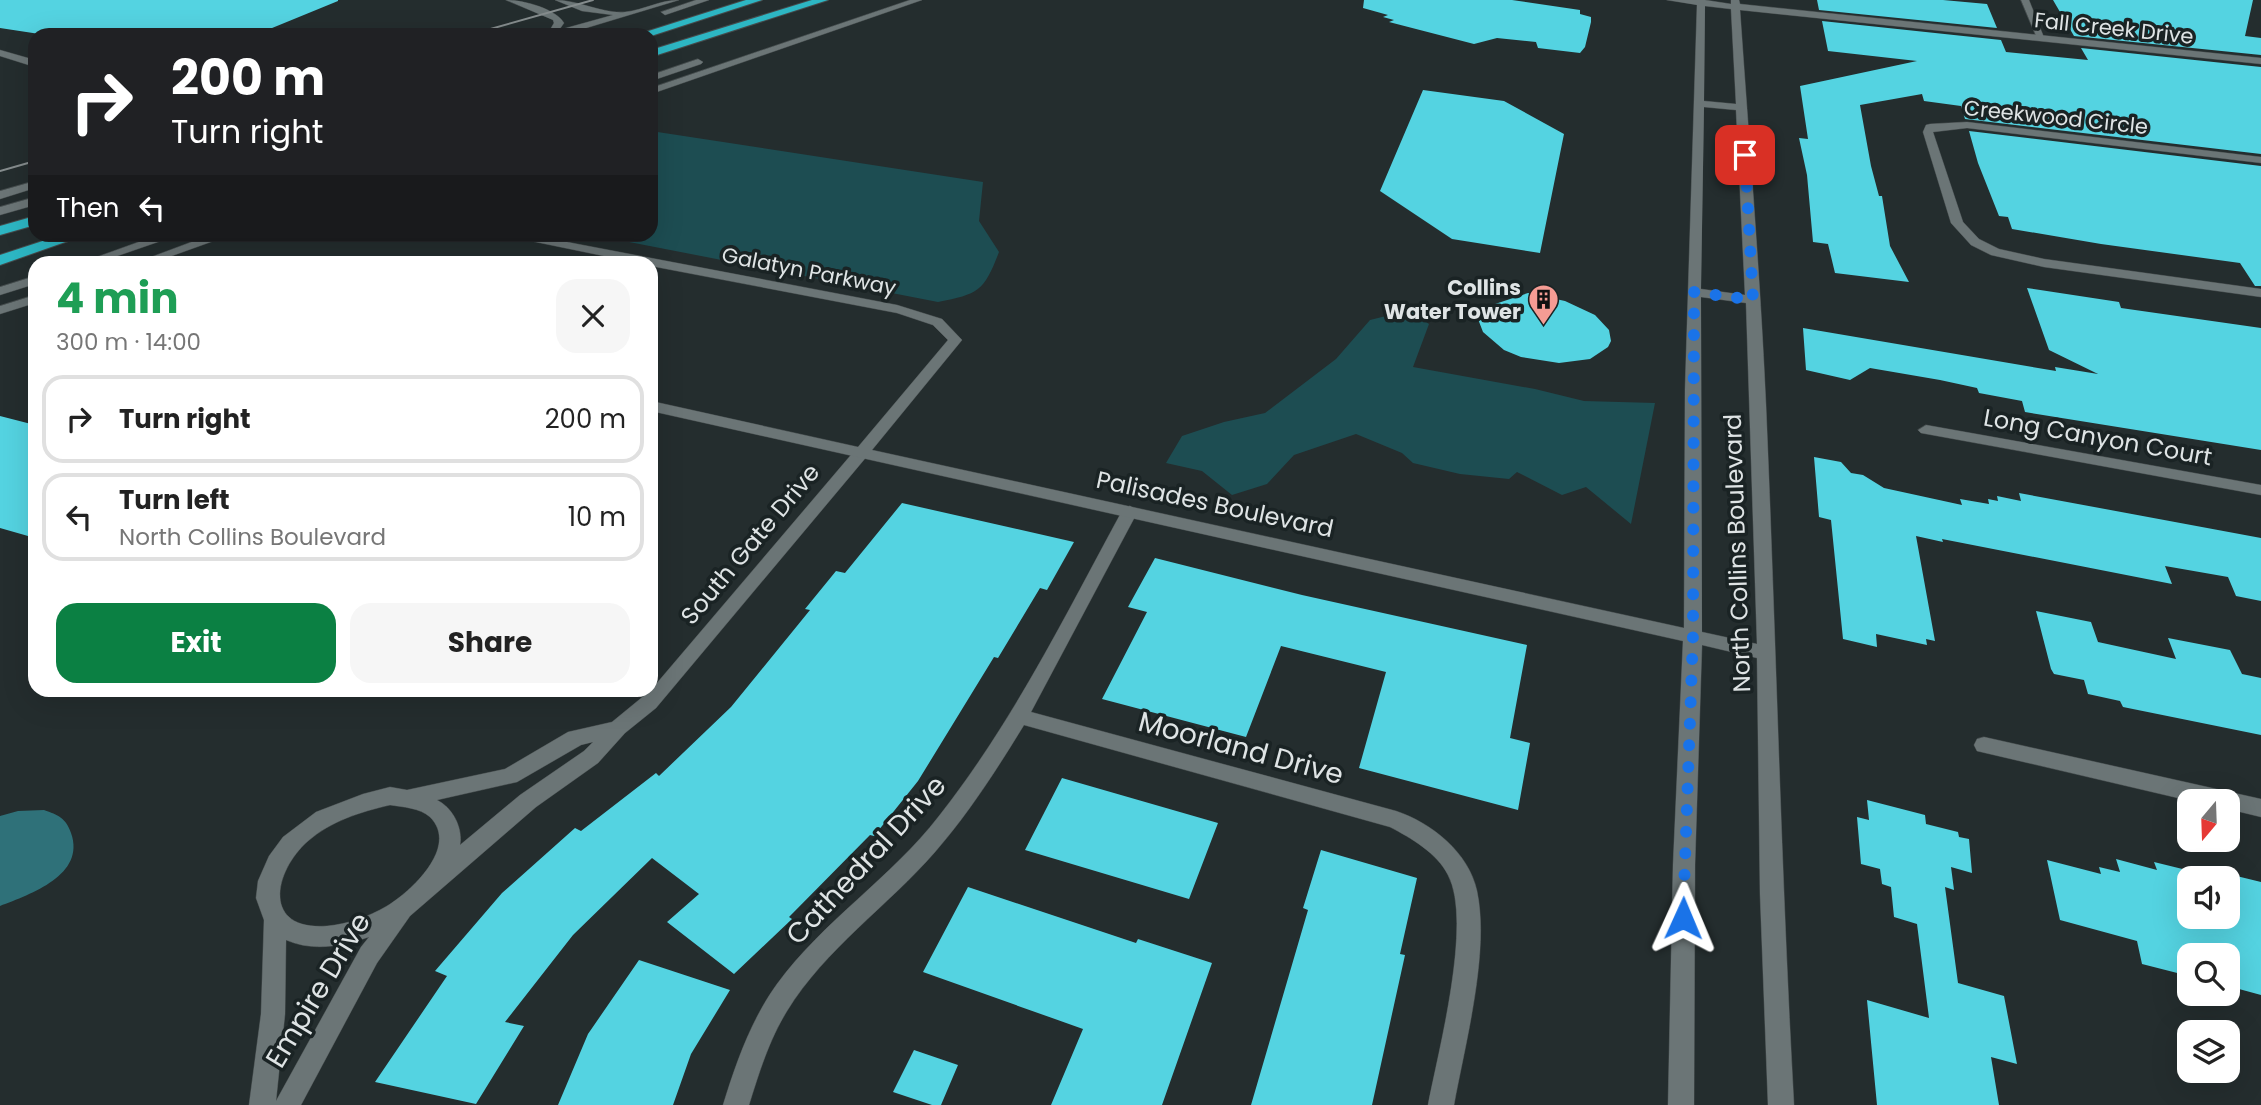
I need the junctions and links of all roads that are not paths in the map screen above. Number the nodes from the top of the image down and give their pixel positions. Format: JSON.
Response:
{"nodes":[{"id":1,"x":510,"y":0,"type":"edge"},
{"id":2,"x":559,"y":0,"type":"edge"},
{"id":3,"x":675,"y":0,"type":"edge"},
{"id":4,"x":705,"y":0,"type":"edge"},
{"id":5,"x":757,"y":0,"type":"edge"},
{"id":6,"x":823,"y":0,"type":"edge"},
{"id":7,"x":885,"y":0,"type":"edge"},
{"id":8,"x":918,"y":0,"type":"edge"},
{"id":9,"x":1671,"y":0,"type":"edge"},
{"id":10,"x":2025,"y":0,"type":"edge"},
{"id":11,"x":1701,"y":2,"type":"edge"},
{"id":12,"x":1736,"y":4,"type":"edge"},
{"id":13,"x":628,"y":13,"type":"junction"},
{"id":14,"x":833,"y":17,"type":"dead end"},
{"id":15,"x":556,"y":28,"type":"edge"},
{"id":16,"x":576,"y":28,"type":"edge"},
{"id":17,"x":612,"y":28,"type":"edge"},
{"id":18,"x":658,"y":30,"type":"edge"},
{"id":19,"x":2042,"y":38,"type":"junction"},
{"id":20,"x":658,"y":52,"type":"edge"},
{"id":21,"x":0,"y":53,"type":"edge"},
{"id":22,"x":703,"y":60,"type":"dead end"},
{"id":23,"x":28,"y":61,"type":"edge"},
{"id":24,"x":2261,"y":61,"type":"edge"},
{"id":25,"x":0,"y":63,"type":"edge"},
{"id":26,"x":28,"y":64,"type":"edge"},
{"id":27,"x":658,"y":76,"type":"edge"},
{"id":28,"x":658,"y":89,"type":"edge"},
{"id":29,"x":1698,"y":103,"type":"junction"},
{"id":30,"x":1743,"y":108,"type":"junction"},
{"id":31,"x":2261,"y":160,"type":"edge"},
{"id":32,"x":28,"y":186,"type":"edge"},
{"id":33,"x":0,"y":194,"type":"edge"},
{"id":34,"x":28,"y":203,"type":"edge"},
{"id":35,"x":0,"y":211,"type":"edge"},
{"id":36,"x":28,"y":222,"type":"edge"},
{"id":37,"x":0,"y":231,"type":"edge"},
{"id":38,"x":56,"y":242,"type":"edge"},
{"id":39,"x":150,"y":242,"type":"edge"},
{"id":40,"x":203,"y":242,"type":"edge"},
{"id":41,"x":545,"y":242,"type":"edge"},
{"id":42,"x":107,"y":256,"type":"edge"},
{"id":43,"x":162,"y":256,"type":"edge"},
{"id":44,"x":619,"y":256,"type":"edge"},
{"id":45,"x":0,"y":260,"type":"edge"},
{"id":46,"x":658,"y":263,"type":"edge"},
{"id":47,"x":28,"y":282,"type":"edge"},
{"id":48,"x":0,"y":292,"type":"edge"},
{"id":49,"x":1694,"y":292,"type":"junction"},
{"id":50,"x":2261,"y":293,"type":"edge"},
{"id":51,"x":1753,"y":300,"type":"junction"},
{"id":52,"x":28,"y":301,"type":"edge"},
{"id":53,"x":0,"y":310,"type":"edge"},
{"id":54,"x":658,"y":408,"type":"edge"},
{"id":55,"x":1926,"y":430,"type":"dead end"},
{"id":56,"x":862,"y":452,"type":"junction"},
{"id":57,"x":2261,"y":490,"type":"edge"},
{"id":58,"x":1130,"y":511,"type":"junction"},
{"id":59,"x":1693,"y":635,"type":"junction"},
{"id":60,"x":1767,"y":653,"type":"junction"},
{"id":61,"x":658,"y":692,"type":"edge"},
{"id":62,"x":654,"y":697,"type":"edge"},
{"id":63,"x":1018,"y":716,"type":"junction"},
{"id":64,"x":618,"y":728,"type":"junction"},
{"id":65,"x":1984,"y":745,"type":"dead end"},
{"id":66,"x":412,"y":797,"type":"junction"},
{"id":67,"x":2261,"y":808,"type":"edge"},
{"id":68,"x":433,"y":881,"type":"junction"},
{"id":69,"x":405,"y":907,"type":"junction"},
{"id":70,"x":275,"y":921,"type":"junction"},
{"id":71,"x":262,"y":1105,"type":"edge"},
{"id":72,"x":287,"y":1105,"type":"edge"},
{"id":73,"x":736,"y":1105,"type":"edge"},
{"id":74,"x":1440,"y":1105,"type":"edge"},
{"id":75,"x":1681,"y":1105,"type":"edge"},
{"id":76,"x":1781,"y":1105,"type":"edge"}],
"edges":[{"from":1,"to":15,"type":"street"},
{"from":2,"to":13,"type":"street"},
{"from":3,"to":13,"type":"street"},
{"from":4,"to":17,"type":"street"},
{"from":5,"to":18,"type":"highway"},
{"from":6,"to":20,"type":"highway"},
{"from":7,"to":14,"type":"street"},
{"from":8,"to":28,"type":"street"},
{"from":9,"to":11,"type":"street","name":"Fall Creek Drive"},
{"from":10,"to":19,"type":"street"},
{"from":11,"to":12,"type":"street","name":"Fall Creek Drive"},
{"from":11,"to":29,"type":"street","name":"North Collins Boulevard"},
{"from":12,"to":19,"type":"street","name":"Fall Creek Drive"},
{"from":12,"to":30,"type":"street","name":"North Collins Boulevard"},
{"from":13,"to":16,"type":"street"},
{"from":19,"to":24,"type":"street","name":"Fall Creek Drive"},
{"from":21,"to":23,"type":"street"},
{"from":22,"to":27,"type":"street"},
{"from":25,"to":26,"type":"street"},
{"from":29,"to":30,"type":"street"},
{"from":29,"to":49,"type":"street","name":"North Collins Boulevard"},
{"from":30,"to":51,"type":"street","name":"North Collins Boulevard"},
{"from":31,"to":50,"type":"street","name":"Creekwood Circle"},
{"from":32,"to":33,"type":"street"},
{"from":34,"to":35,"type":"street"},
{"from":36,"to":37,"type":"highway"},
{"from":38,"to":45,"type":"highway"},
{"from":39,"to":42,"type":"street"},
{"from":40,"to":43,"type":"street"},
{"from":41,"to":44,"type":"street","name":"Galatyn Parkway"},
{"from":46,"to":56,"type":"street","name":"Galatyn Parkway"},
{"from":47,"to":48,"type":"street"},
{"from":49,"to":51,"type":"street"},
{"from":49,"to":59,"type":"street","name":"North Collins Boulevard"},
{"from":51,"to":60,"type":"street","name":"North Collins Boulevard"},
{"from":52,"to":53,"type":"street"},
{"from":54,"to":56,"type":"street","name":"Palisades Boulevard"},
{"from":55,"to":57,"type":"street","name":"Long Canyon Court"},
{"from":56,"to":58,"type":"street","name":"Palisades Boulevard"},
{"from":56,"to":61,"type":"street","name":"South Gate Drive"},
{"from":58,"to":59,"type":"street","name":"Palisades Boulevard"},
{"from":58,"to":63,"type":"street","name":"Cathedral Drive"},
{"from":59,"to":60,"type":"street","name":"Palisades Boulevard"},
{"from":59,"to":75,"type":"street","name":"North Collins Boulevard"},
{"from":60,"to":76,"type":"street","name":"North Collins Boulevard"},
{"from":62,"to":64,"type":"street","name":"South Gate Drive"},
{"from":63,"to":73,"type":"street","name":"Cathedral Drive"},
{"from":63,"to":74,"type":"street","name":"Moorland Drive"},
{"from":64,"to":66,"type":"street","name":"South Gate Drive"},
{"from":64,"to":68,"type":"street","name":"South Gate Drive"},
{"from":65,"to":67,"type":"street"},
{"from":66,"to":68,"type":"street"},
{"from":66,"to":70,"type":"street"},
{"from":68,"to":69,"type":"street"},
{"from":69,"to":70,"type":"street"},
{"from":69,"to":72,"type":"street","name":"Empire Drive"},
{"from":70,"to":71,"type":"street","name":"Empire Drive"}]}
